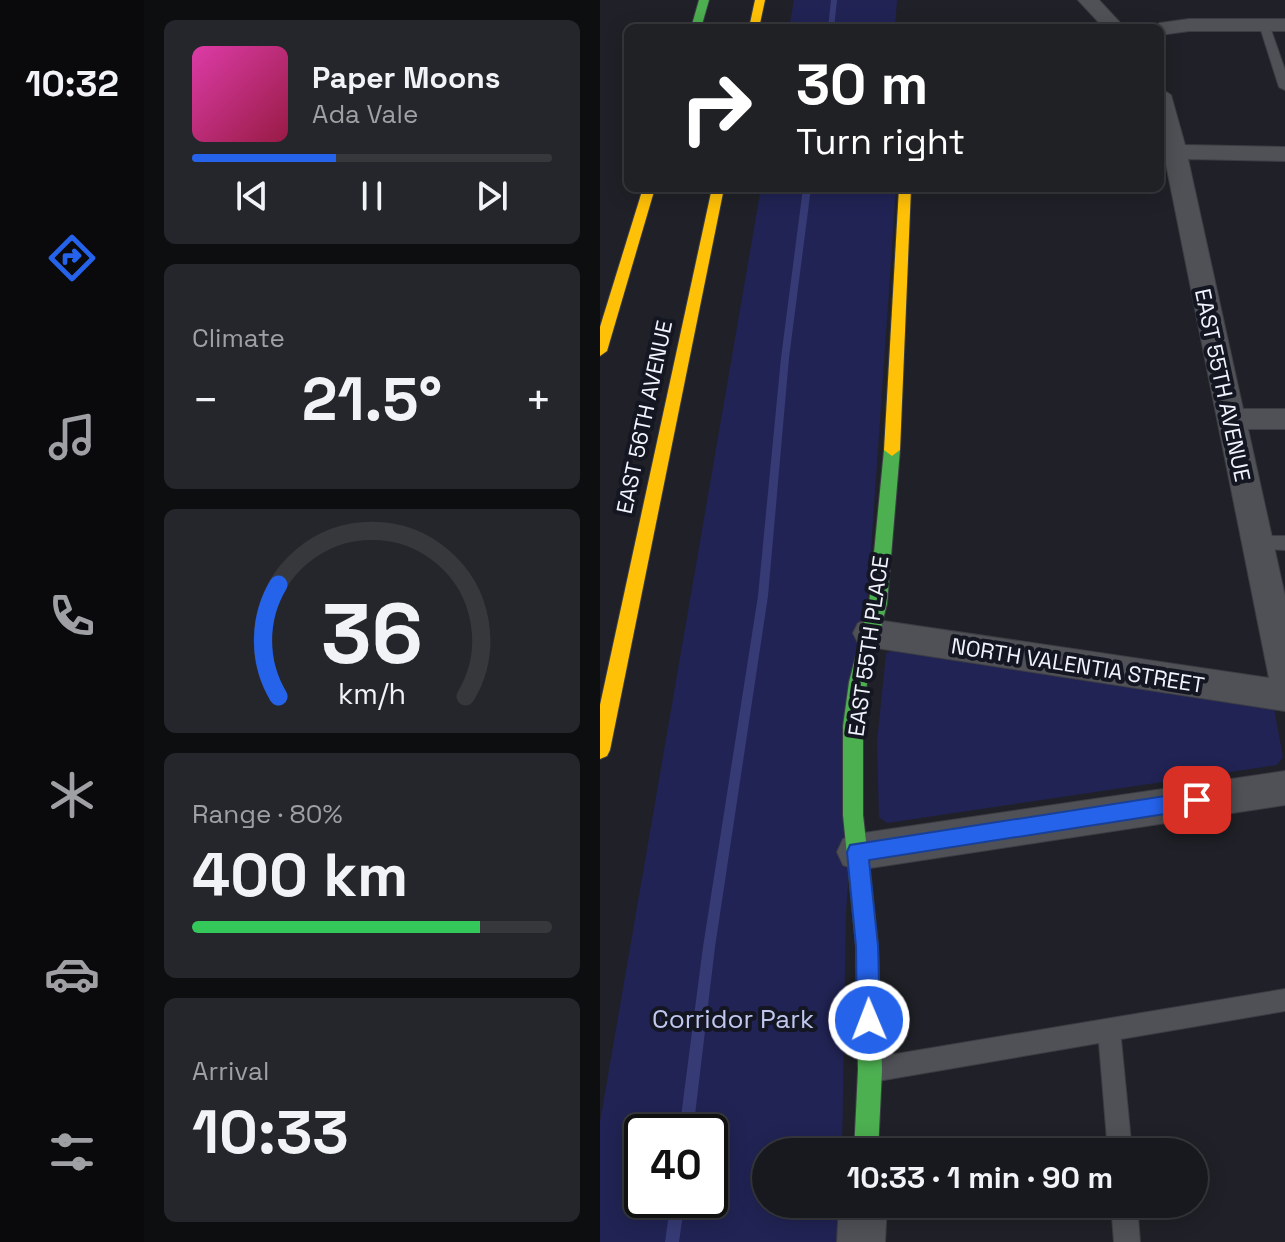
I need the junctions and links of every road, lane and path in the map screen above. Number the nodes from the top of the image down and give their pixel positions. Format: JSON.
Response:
{"nodes":[{"id":1,"x":704,"y":0,"type":"edge"},
{"id":2,"x":760,"y":0,"type":"edge"},
{"id":3,"x":1088,"y":0,"type":"edge"},
{"id":4,"x":697,"y":24,"type":"edge"},
{"id":5,"x":755,"y":24,"type":"edge"},
{"id":6,"x":1111,"y":24,"type":"edge"},
{"id":7,"x":1275,"y":24,"type":"edge"},
{"id":8,"x":1164,"y":28,"type":"edge"},
{"id":9,"x":1285,"y":87,"type":"edge"},
{"id":10,"x":1164,"y":128,"type":"edge"},
{"id":11,"x":1167,"y":152,"type":"edge"},
{"id":12,"x":1285,"y":154,"type":"edge"},
{"id":13,"x":648,"y":192,"type":"edge"},
{"id":14,"x":717,"y":192,"type":"edge"},
{"id":15,"x":905,"y":192,"type":"edge"},
{"id":16,"x":600,"y":351,"type":"edge"},
{"id":17,"x":1229,"y":419,"type":"junction"},
{"id":18,"x":1285,"y":419,"type":"edge"},
{"id":19,"x":1256,"y":543,"type":"junction"},
{"id":20,"x":1285,"y":543,"type":"edge"},
{"id":21,"x":870,"y":633,"type":"junction"},
{"id":22,"x":1285,"y":676,"type":"edge"},
{"id":23,"x":1285,"y":696,"type":"edge"},
{"id":24,"x":600,"y":750,"type":"edge"},
{"id":25,"x":1285,"y":788,"type":"edge"},
{"id":26,"x":857,"y":852,"type":"junction"},
{"id":27,"x":1285,"y":1000,"type":"edge"},
{"id":28,"x":1109,"y":1030,"type":"junction"},
{"id":29,"x":870,"y":1070,"type":"junction"},
{"id":30,"x":867,"y":1138,"type":"edge"},
{"id":31,"x":1119,"y":1138,"type":"edge"},
{"id":32,"x":862,"y":1218,"type":"edge"},
{"id":33,"x":1125,"y":1218,"type":"edge"},
{"id":34,"x":861,"y":1242,"type":"edge"},
{"id":35,"x":1127,"y":1242,"type":"edge"}],
"edges":[{"from":1,"to":4,"type":"main road"},
{"from":2,"to":5,"type":"main road"},
{"from":3,"to":6,"type":"street"},
{"from":7,"to":8,"type":"street"},
{"from":7,"to":9,"type":"lane"},
{"from":10,"to":11,"type":"street","name":"EAST 55TH AVENUE"},
{"from":11,"to":12,"type":"street"},
{"from":11,"to":17,"type":"street","name":"EAST 55TH AVENUE"},
{"from":13,"to":16,"type":"main road"},
{"from":14,"to":24,"type":"main road","name":"EAST 56TH AVENUE"},
{"from":15,"to":21,"type":"main road","name":"EAST 55TH PLACE"},
{"from":17,"to":18,"type":"street"},
{"from":17,"to":19,"type":"street","name":"EAST 55TH AVENUE"},
{"from":19,"to":20,"type":"lane"},
{"from":19,"to":22,"type":"street","name":"EAST 55TH AVENUE"},
{"from":21,"to":23,"type":"street","name":"NORTH VALENTIA STREET"},
{"from":21,"to":26,"type":"main road","name":"EAST 55TH PLACE"},
{"from":25,"to":26,"type":"street"},
{"from":26,"to":29,"type":"main road","name":"EAST 55TH PLACE"},
{"from":27,"to":28,"type":"lane"},
{"from":28,"to":29,"type":"lane"},
{"from":28,"to":31,"type":"lane"},
{"from":29,"to":30,"type":"main road","name":"EAST 55TH PLACE"},
{"from":32,"to":34,"type":"street"},
{"from":33,"to":35,"type":"lane"}]}
